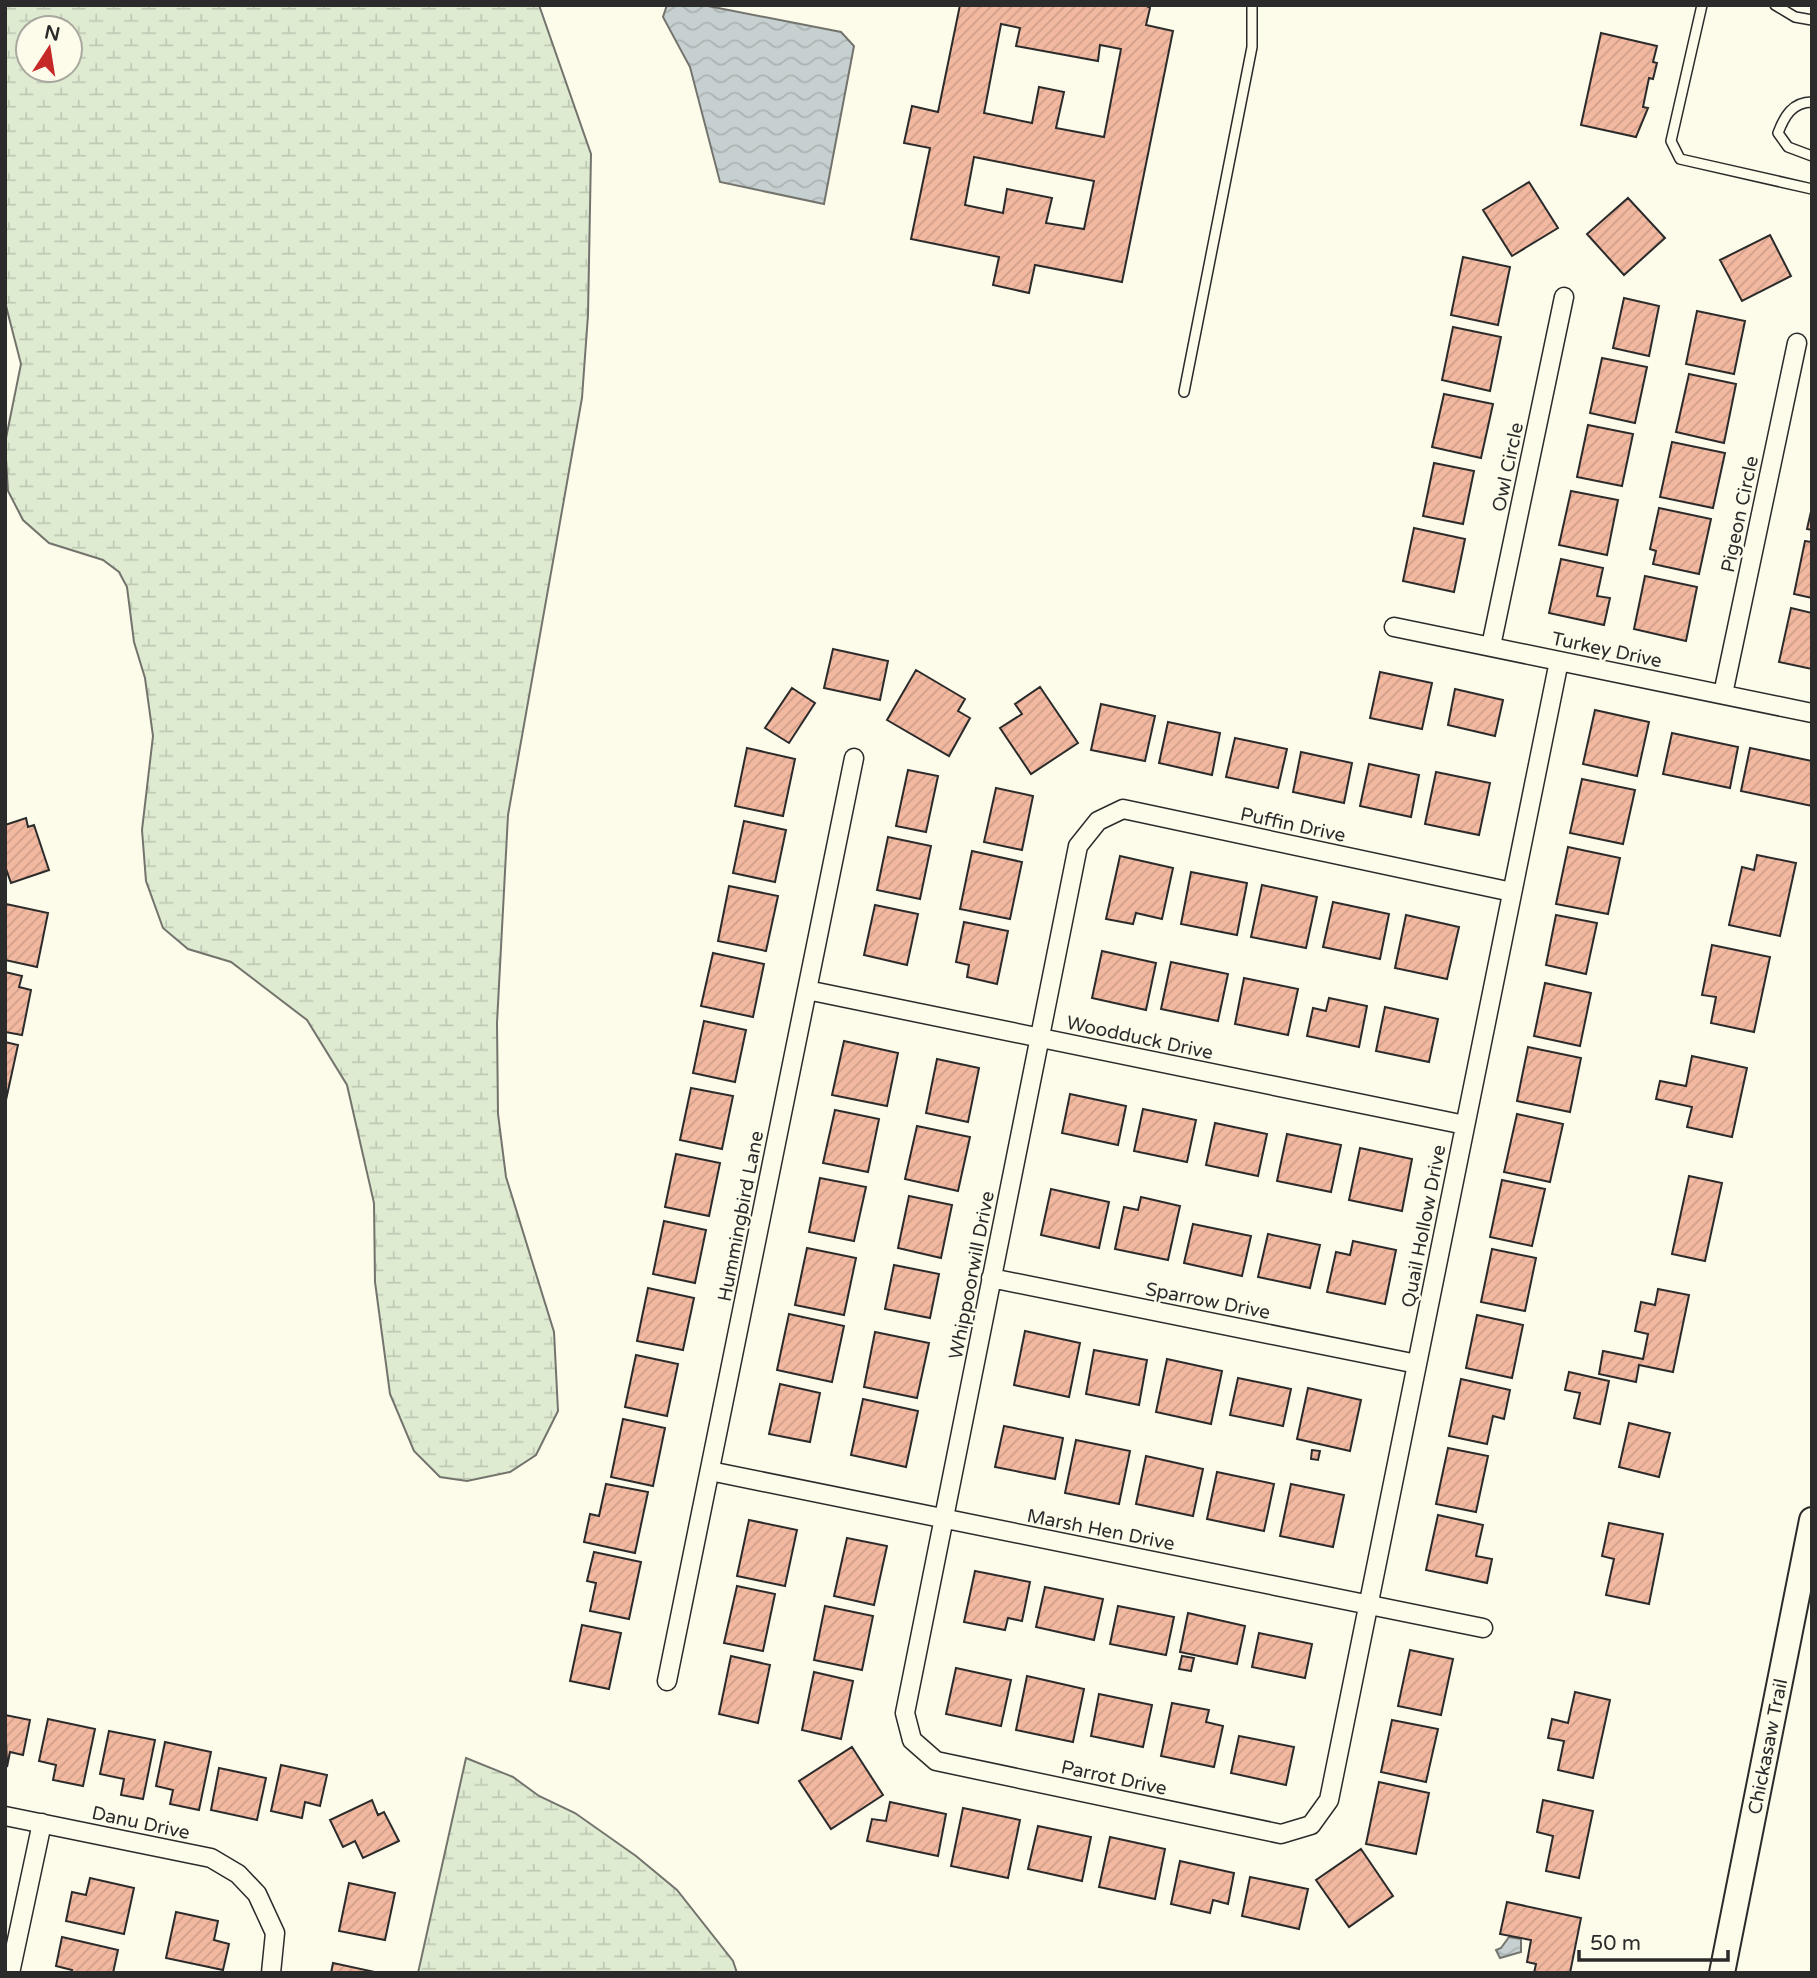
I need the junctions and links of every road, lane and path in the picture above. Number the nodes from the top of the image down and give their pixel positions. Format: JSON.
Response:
{"nodes":[{"id":1,"x":1252,"y":5,"type":"edge"},
{"id":2,"x":1702,"y":5,"type":"edge"},
{"id":3,"x":1775,"y":5,"type":"edge"},
{"id":4,"x":1812,"y":20,"type":"edge"},
{"id":5,"x":1812,"y":102,"type":"edge"},
{"id":6,"x":1812,"y":156,"type":"edge"},
{"id":7,"x":1812,"y":190,"type":"edge"},
{"id":8,"x":1564,"y":297,"type":"dead end"},
{"id":9,"x":1797,"y":343,"type":"dead end"},
{"id":10,"x":1184,"y":392,"type":"dead end"},
{"id":11,"x":1394,"y":626,"type":"dead end"},
{"id":12,"x":1491,"y":646,"type":"junction"},
{"id":13,"x":1559,"y":660,"type":"junction"},
{"id":14,"x":1723,"y":694,"type":"junction"},
{"id":15,"x":1812,"y":713,"type":"edge"},
{"id":16,"x":855,"y":758,"type":"dead end"},
{"id":17,"x":1078,"y":846,"type":"joint"},
{"id":18,"x":1512,"y":892,"type":"junction"},
{"id":19,"x":807,"y":990,"type":"junction"},
{"id":20,"x":1039,"y":1038,"type":"junction"},
{"id":21,"x":1465,"y":1125,"type":"junction"},
{"id":22,"x":992,"y":1278,"type":"junction"},
{"id":23,"x":1417,"y":1364,"type":"junction"},
{"id":24,"x":710,"y":1471,"type":"junction"},
{"id":25,"x":944,"y":1518,"type":"junction"},
{"id":26,"x":1812,"y":1520,"type":"edge"},
{"id":27,"x":1368,"y":1604,"type":"junction"},
{"id":28,"x":1483,"y":1628,"type":"dead end"},
{"id":29,"x":667,"y":1681,"type":"dead end"},
{"id":30,"x":905,"y":1713,"type":"joint"},
{"id":31,"x":1329,"y":1800,"type":"joint"},
{"id":32,"x":5,"y":1816,"type":"edge"},
{"id":33,"x":42,"y":1823,"type":"junction"},
{"id":34,"x":10,"y":1973,"type":"edge"},
{"id":35,"x":271,"y":1973,"type":"edge"},
{"id":36,"x":1722,"y":1973,"type":"edge"}],
"edges":[{"from":1,"to":10,"type":"lane"},
{"from":2,"to":7,"type":"lane"},
{"from":3,"to":4,"type":"lane"},
{"from":5,"to":6,"type":"lane"},
{"from":8,"to":12,"type":"street","name":"Owl Circle"},
{"from":9,"to":14,"type":"street","name":"Pigeon Circle"},
{"from":11,"to":12,"type":"street","name":"Turkey Drive"},
{"from":12,"to":13,"type":"street","name":"Turkey Drive"},
{"from":13,"to":14,"type":"street","name":"Turkey Drive"},
{"from":13,"to":18,"type":"street","name":"Quail Hollow Drive"},
{"from":14,"to":15,"type":"street","name":"Turkey Drive"},
{"from":16,"to":19,"type":"street","name":"Hummingbird Lane"},
{"from":17,"to":18,"type":"street","name":"Puffin Drive"},
{"from":17,"to":20,"type":"street","name":"Whippoorwill Drive"},
{"from":18,"to":21,"type":"street","name":"Quail Hollow Drive"},
{"from":19,"to":20,"type":"street","name":"Woodduck Drive"},
{"from":19,"to":24,"type":"street","name":"Hummingbird Lane"},
{"from":20,"to":21,"type":"street","name":"Woodduck Drive"},
{"from":20,"to":22,"type":"street","name":"Whippoorwill Drive"},
{"from":21,"to":23,"type":"street","name":"Quail Hollow Drive"},
{"from":22,"to":23,"type":"street","name":"Sparrow Drive"},
{"from":22,"to":25,"type":"street","name":"Whippoorwill Drive"},
{"from":23,"to":27,"type":"street","name":"Quail Hollow Drive"},
{"from":24,"to":25,"type":"street","name":"Marsh Hen Drive"},
{"from":24,"to":29,"type":"street","name":"Hummingbird Lane"},
{"from":25,"to":27,"type":"street","name":"Marsh Hen Drive"},
{"from":25,"to":30,"type":"street","name":"Whippoorwill Drive"},
{"from":26,"to":36,"type":"street","name":"Chickasaw Trail"},
{"from":27,"to":28,"type":"street","name":"Marsh Hen Drive"},
{"from":27,"to":31,"type":"street","name":"Quail Hollow Drive"},
{"from":30,"to":31,"type":"street","name":"Parrot Drive"},
{"from":32,"to":33,"type":"street","name":"Danu Drive"},
{"from":33,"to":34,"type":"street"},
{"from":33,"to":35,"type":"street","name":"Danu Drive"}]}
